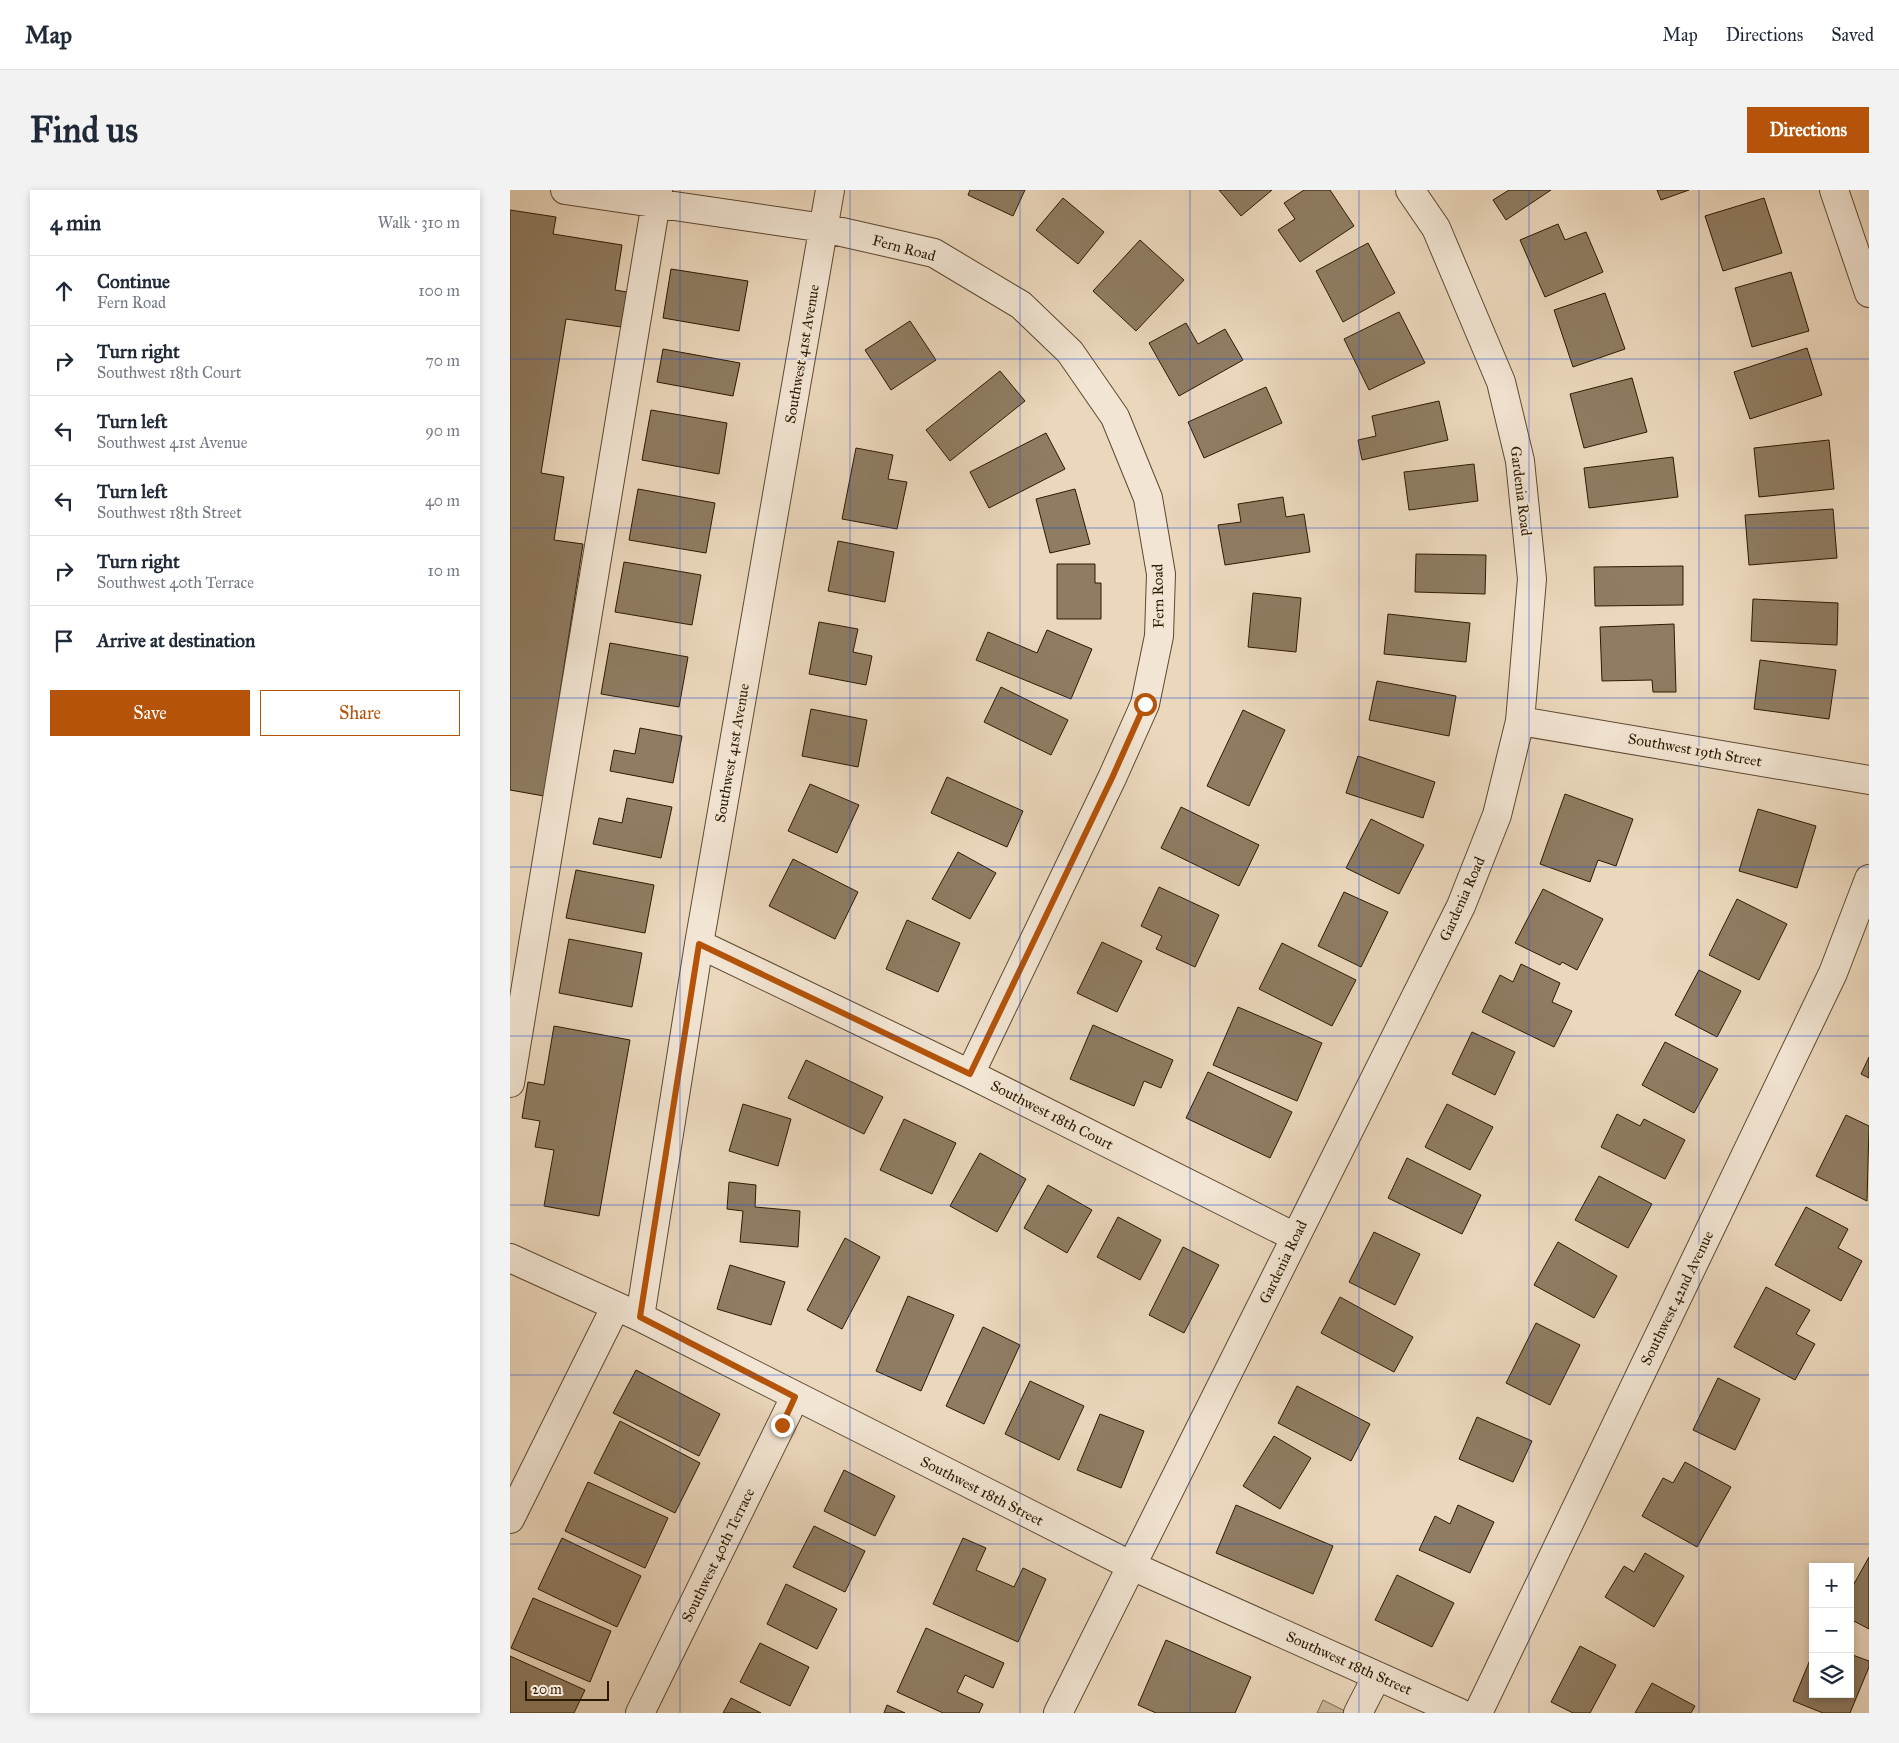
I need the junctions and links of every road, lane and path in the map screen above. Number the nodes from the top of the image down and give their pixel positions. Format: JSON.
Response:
{"nodes":[{"id":1,"x":566,"y":190,"type":"edge"},
{"id":2,"x":830,"y":190,"type":"edge"},
{"id":3,"x":1410,"y":190,"type":"edge"},
{"id":4,"x":1834,"y":190,"type":"edge"},
{"id":5,"x":657,"y":196,"type":"edge"},
{"id":6,"x":824,"y":228,"type":"junction"},
{"id":7,"x":1869,"y":293,"type":"edge"},
{"id":8,"x":1520,"y":720,"type":"junction"},
{"id":9,"x":1869,"y":780,"type":"edge"},
{"id":10,"x":1869,"y":879,"type":"edge"},
{"id":11,"x":699,"y":944,"type":"junction"},
{"id":12,"x":970,"y":1074,"type":"junction"},
{"id":13,"x":510,"y":1083,"type":"edge"},
{"id":14,"x":1295,"y":1237,"type":"junction"},
{"id":15,"x":510,"y":1258,"type":"edge"},
{"id":16,"x":616,"y":1306,"type":"junction"},
{"id":17,"x":640,"y":1317,"type":"junction"},
{"id":18,"x":795,"y":1397,"type":"junction"},
{"id":19,"x":510,"y":1519,"type":"edge"},
{"id":20,"x":1132,"y":1566,"type":"junction"},
{"id":21,"x":1377,"y":1676,"type":"junction"},
{"id":22,"x":640,"y":1713,"type":"edge"},
{"id":23,"x":1058,"y":1713,"type":"edge"},
{"id":24,"x":1358,"y":1713,"type":"edge"},
{"id":25,"x":1460,"y":1713,"type":"edge"},
{"id":26,"x":1478,"y":1713,"type":"edge"}],
"edges":[{"from":1,"to":5,"type":"street"},
{"from":2,"to":6,"type":"street","name":"Southwest 41st Avenue"},
{"from":3,"to":8,"type":"street","name":"Gardenia Road"},
{"from":4,"to":7,"type":"street"},
{"from":5,"to":6,"type":"street"},
{"from":5,"to":13,"type":"street"},
{"from":6,"to":11,"type":"street","name":"Southwest 41st Avenue"},
{"from":6,"to":12,"type":"street","name":"Fern Road"},
{"from":8,"to":9,"type":"street","name":"Southwest 19th Street"},
{"from":8,"to":14,"type":"street","name":"Gardenia Road"},
{"from":10,"to":26,"type":"street","name":"Southwest 42nd Avenue"},
{"from":11,"to":12,"type":"street","name":"Southwest 18th Court"},
{"from":11,"to":17,"type":"street","name":"Southwest 41st Avenue"},
{"from":12,"to":14,"type":"street","name":"Southwest 18th Court"},
{"from":14,"to":20,"type":"street","name":"Gardenia Road"},
{"from":15,"to":16,"type":"street","name":"Southwest 18th Street"},
{"from":16,"to":17,"type":"street","name":"Southwest 18th Street"},
{"from":16,"to":19,"type":"street"},
{"from":17,"to":18,"type":"street","name":"Southwest 18th Street"},
{"from":18,"to":20,"type":"street","name":"Southwest 18th Street"},
{"from":18,"to":22,"type":"street","name":"Southwest 40th Terrace"},
{"from":20,"to":21,"type":"street","name":"Southwest 18th Street"},
{"from":20,"to":23,"type":"street"},
{"from":21,"to":24,"type":"street"},
{"from":21,"to":25,"type":"street","name":"Southwest 18th Street"}]}
